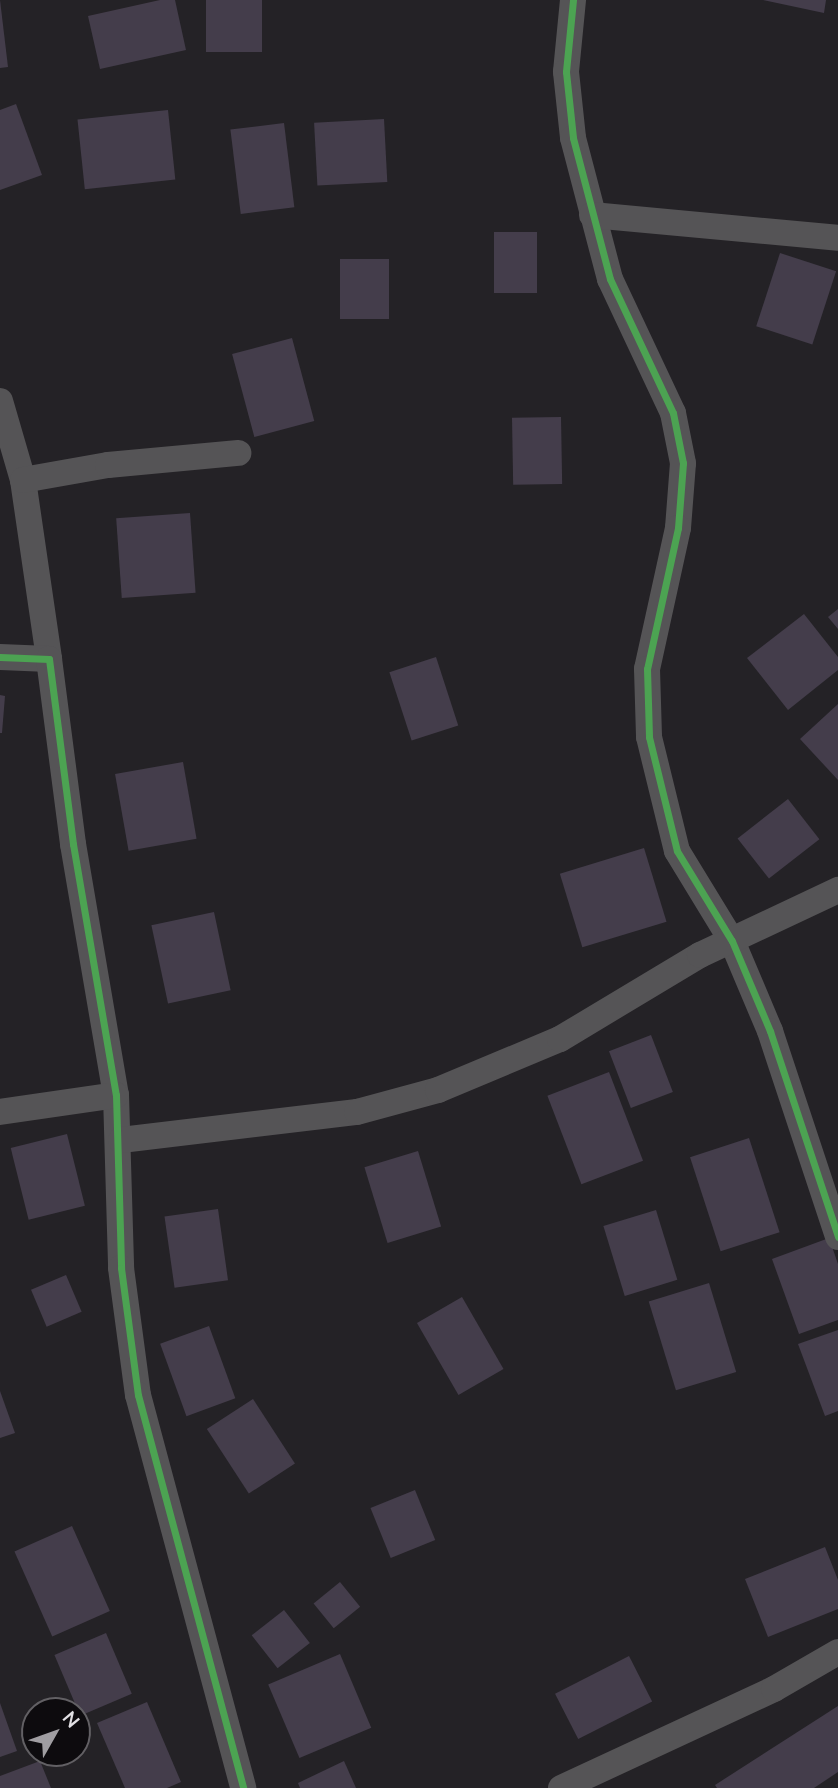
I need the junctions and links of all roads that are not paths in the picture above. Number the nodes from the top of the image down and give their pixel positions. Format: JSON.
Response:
{"nodes":[{"id":1,"x":573,"y":0,"type":"edge"},
{"id":2,"x":592,"y":215,"type":"junction"},
{"id":3,"x":838,"y":238,"type":"edge"},
{"id":4,"x":0,"y":401,"type":"edge"},
{"id":5,"x":237,"y":453,"type":"dead end"},
{"id":6,"x":23,"y":480,"type":"junction"},
{"id":7,"x":0,"y":657,"type":"edge"},
{"id":8,"x":49,"y":659,"type":"junction"},
{"id":9,"x":838,"y":890,"type":"edge"},
{"id":10,"x":732,"y":941,"type":"junction"},
{"id":11,"x":116,"y":1095,"type":"junction"},
{"id":12,"x":0,"y":1112,"type":"edge"},
{"id":13,"x":121,"y":1140,"type":"junction"},
{"id":14,"x":838,"y":1237,"type":"edge"},
{"id":15,"x":838,"y":1651,"type":"edge"},
{"id":16,"x":243,"y":1788,"type":"edge"},
{"id":17,"x":561,"y":1788,"type":"edge"}],
"edges":[{"from":1,"to":2,"type":"street"},
{"from":2,"to":3,"type":"street"},
{"from":2,"to":10,"type":"street"},
{"from":4,"to":6,"type":"street"},
{"from":5,"to":6,"type":"street"},
{"from":6,"to":8,"type":"street"},
{"from":7,"to":8,"type":"street"},
{"from":8,"to":11,"type":"street"},
{"from":9,"to":10,"type":"street"},
{"from":10,"to":13,"type":"street"},
{"from":10,"to":14,"type":"street"},
{"from":11,"to":12,"type":"street"},
{"from":11,"to":13,"type":"street"},
{"from":13,"to":16,"type":"street"},
{"from":15,"to":17,"type":"street"}]}
